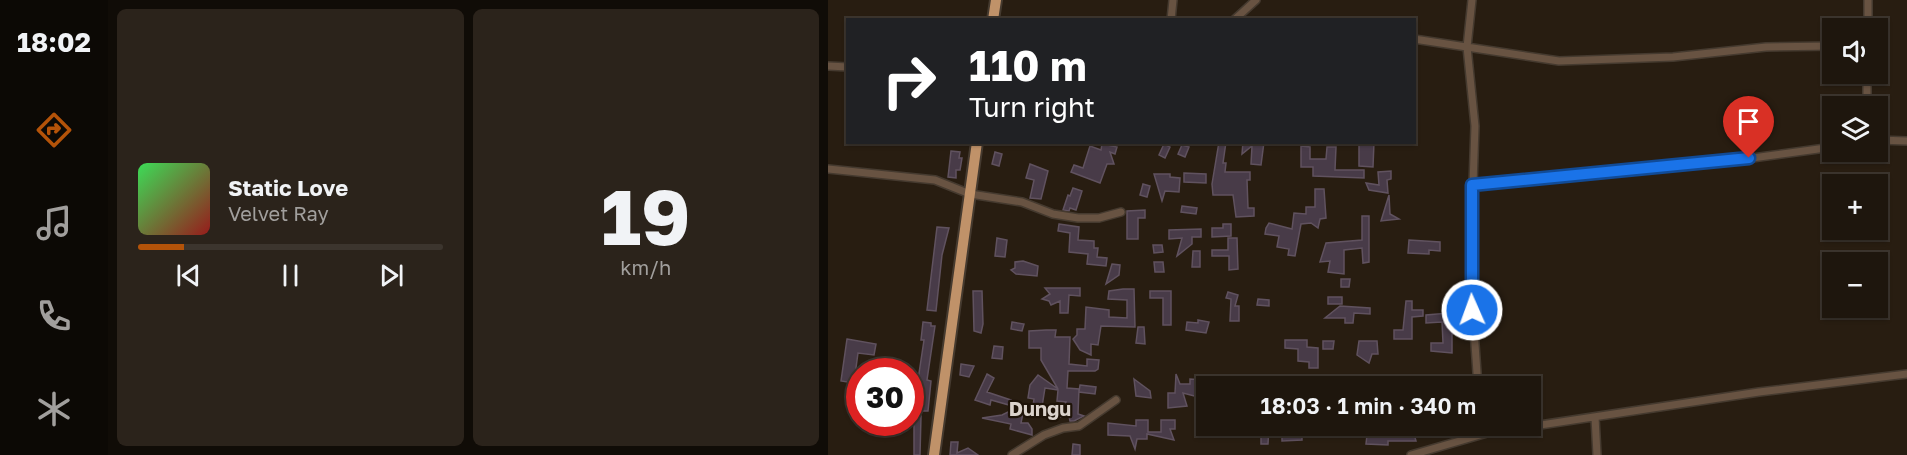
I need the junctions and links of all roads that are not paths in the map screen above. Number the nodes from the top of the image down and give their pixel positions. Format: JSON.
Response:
{"nodes":[{"id":1,"x":996,"y":0,"type":"edge"},
{"id":2,"x":1173,"y":0,"type":"edge"},
{"id":3,"x":1256,"y":0,"type":"edge"},
{"id":4,"x":1472,"y":0,"type":"edge"},
{"id":5,"x":1868,"y":0,"type":"edge"},
{"id":6,"x":993,"y":18,"type":"edge"},
{"id":7,"x":1171,"y":18,"type":"edge"},
{"id":8,"x":1236,"y":18,"type":"edge"},
{"id":9,"x":1868,"y":18,"type":"edge"},
{"id":10,"x":1416,"y":39,"type":"edge"},
{"id":11,"x":1822,"y":46,"type":"edge"},
{"id":12,"x":1467,"y":47,"type":"junction"},
{"id":13,"x":828,"y":66,"type":"edge"},
{"id":14,"x":846,"y":67,"type":"edge"},
{"id":15,"x":1888,"y":140,"type":"edge"},
{"id":16,"x":1907,"y":141,"type":"edge"},
{"id":17,"x":977,"y":144,"type":"edge"},
{"id":18,"x":1822,"y":148,"type":"edge"},
{"id":19,"x":828,"y":169,"type":"edge"},
{"id":20,"x":1472,"y":185,"type":"junction"},
{"id":21,"x":970,"y":194,"type":"junction"},
{"id":22,"x":1120,"y":212,"type":"dead end"},
{"id":23,"x":1907,"y":374,"type":"edge"},
{"id":24,"x":1477,"y":376,"type":"edge"},
{"id":25,"x":1116,"y":400,"type":"dead end"},
{"id":26,"x":1595,"y":417,"type":"junction"},
{"id":27,"x":1541,"y":424,"type":"edge"},
{"id":28,"x":1469,"y":436,"type":"edge"},
{"id":29,"x":934,"y":455,"type":"edge"},
{"id":30,"x":1012,"y":455,"type":"edge"},
{"id":31,"x":1411,"y":455,"type":"edge"},
{"id":32,"x":1597,"y":455,"type":"edge"}],
"edges":[{"from":1,"to":6,"type":"highway"},
{"from":2,"to":7,"type":"street"},
{"from":3,"to":8,"type":"street"},
{"from":4,"to":12,"type":"street"},
{"from":5,"to":9,"type":"street"},
{"from":10,"to":12,"type":"street"},
{"from":11,"to":12,"type":"street"},
{"from":12,"to":20,"type":"street"},
{"from":13,"to":14,"type":"street"},
{"from":15,"to":16,"type":"street"},
{"from":17,"to":21,"type":"highway"},
{"from":18,"to":20,"type":"street"},
{"from":19,"to":21,"type":"street"},
{"from":20,"to":24,"type":"street"},
{"from":21,"to":22,"type":"street"},
{"from":21,"to":29,"type":"highway"},
{"from":23,"to":26,"type":"street"},
{"from":25,"to":30,"type":"street"},
{"from":26,"to":27,"type":"street"},
{"from":26,"to":32,"type":"street"},
{"from":28,"to":31,"type":"street"}]}
